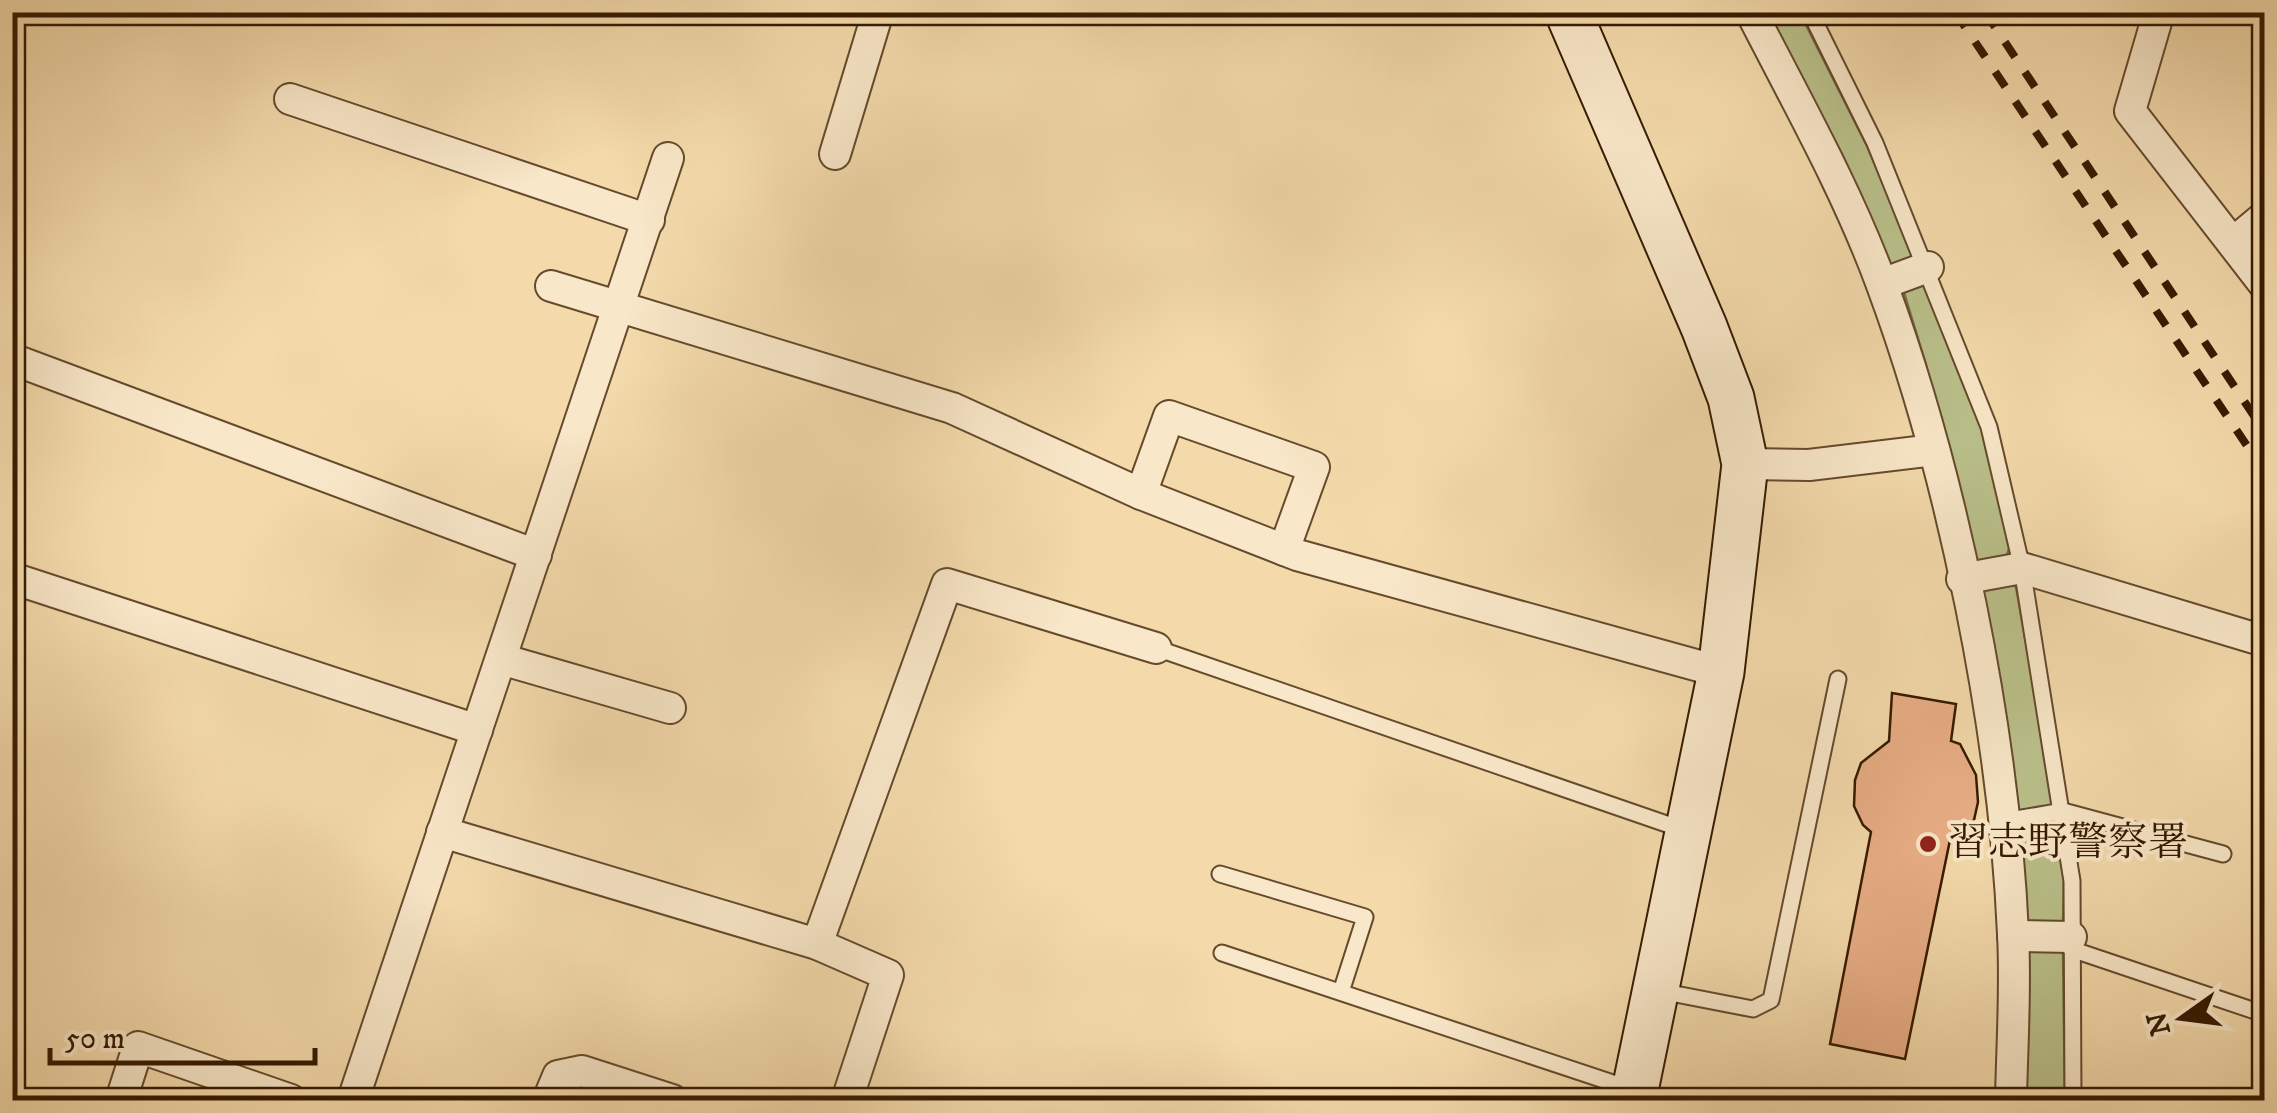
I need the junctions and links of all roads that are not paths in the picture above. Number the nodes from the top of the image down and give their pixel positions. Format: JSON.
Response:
{"nodes":[{"id":1,"x":878,"y":12,"type":"edge"},
{"id":2,"x":1568,"y":12,"type":"edge"},
{"id":3,"x":1751,"y":12,"type":"edge"},
{"id":4,"x":1810,"y":12,"type":"edge"},
{"id":5,"x":2159,"y":12,"type":"edge"},
{"id":6,"x":290,"y":99,"type":"dead end"},
{"id":7,"x":835,"y":154,"type":"dead end"},
{"id":8,"x":668,"y":158,"type":"dead end"},
{"id":9,"x":2264,"y":217,"type":"edge"},
{"id":10,"x":649,"y":220,"type":"junction"},
{"id":11,"x":2233,"y":243,"type":"junction"},
{"id":12,"x":1928,"y":267,"type":"junction"},
{"id":13,"x":1882,"y":284,"type":"junction"},
{"id":14,"x":2264,"y":284,"type":"edge"},
{"id":15,"x":551,"y":286,"type":"dead end"},
{"id":16,"x":618,"y":307,"type":"junction"},
{"id":17,"x":12,"y":359,"type":"edge"},
{"id":18,"x":1934,"y":450,"type":"junction"},
{"id":19,"x":1746,"y":464,"type":"junction"},
{"id":20,"x":1141,"y":494,"type":"junction"},
{"id":21,"x":1284,"y":550,"type":"junction"},
{"id":22,"x":536,"y":555,"type":"junction"},
{"id":23,"x":2022,"y":568,"type":"junction"},
{"id":24,"x":12,"y":578,"type":"edge"},
{"id":25,"x":1962,"y":579,"type":"junction"},
{"id":26,"x":2264,"y":641,"type":"edge"},
{"id":27,"x":1156,"y":648,"type":"joint"},
{"id":28,"x":501,"y":659,"type":"junction"},
{"id":29,"x":1720,"y":672,"type":"junction"},
{"id":30,"x":1838,"y":679,"type":"dead end"},
{"id":31,"x":670,"y":708,"type":"dead end"},
{"id":32,"x":478,"y":730,"type":"junction"},
{"id":33,"x":2063,"y":812,"type":"junction"},
{"id":34,"x":2004,"y":821,"type":"junction"},
{"id":35,"x":442,"y":832,"type":"junction"},
{"id":36,"x":1688,"y":832,"type":"junction"},
{"id":37,"x":2223,"y":854,"type":"dead end"},
{"id":38,"x":1220,"y":874,"type":"dead end"},
{"id":39,"x":2014,"y":936,"type":"junction"},
{"id":40,"x":2071,"y":943,"type":"junction"},
{"id":41,"x":817,"y":944,"type":"junction"},
{"id":42,"x":1222,"y":952,"type":"dead end"},
{"id":43,"x":1656,"y":990,"type":"junction"},
{"id":44,"x":1341,"y":992,"type":"junction"},
{"id":45,"x":2264,"y":1014,"type":"edge"},
{"id":46,"x":1634,"y":1096,"type":"edge"},
{"id":47,"x":121,"y":1100,"type":"edge"},
{"id":48,"x":291,"y":1100,"type":"edge"},
{"id":49,"x":353,"y":1100,"type":"edge"},
{"id":50,"x":548,"y":1100,"type":"edge"},
{"id":51,"x":672,"y":1100,"type":"edge"},
{"id":52,"x":847,"y":1100,"type":"edge"},
{"id":53,"x":2011,"y":1100,"type":"edge"},
{"id":54,"x":2072,"y":1100,"type":"edge"}],
"edges":[{"from":1,"to":7,"type":"street"},
{"from":2,"to":19,"type":"street"},
{"from":3,"to":13,"type":"street"},
{"from":4,"to":12,"type":"lane"},
{"from":5,"to":11,"type":"street"},
{"from":6,"to":10,"type":"street"},
{"from":8,"to":10,"type":"street"},
{"from":9,"to":11,"type":"street"},
{"from":10,"to":16,"type":"street"},
{"from":11,"to":14,"type":"street"},
{"from":12,"to":13,"type":"street"},
{"from":12,"to":23,"type":"lane"},
{"from":13,"to":18,"type":"street"},
{"from":15,"to":16,"type":"street"},
{"from":16,"to":20,"type":"street"},
{"from":16,"to":22,"type":"street"},
{"from":17,"to":22,"type":"street"},
{"from":18,"to":19,"type":"street"},
{"from":18,"to":25,"type":"street"},
{"from":19,"to":29,"type":"street"},
{"from":20,"to":21,"type":"street"},
{"from":20,"to":21,"type":"street"},
{"from":21,"to":29,"type":"street"},
{"from":22,"to":28,"type":"street"},
{"from":23,"to":25,"type":"street"},
{"from":23,"to":26,"type":"street"},
{"from":23,"to":33,"type":"lane"},
{"from":24,"to":32,"type":"street"},
{"from":25,"to":34,"type":"street"},
{"from":27,"to":36,"type":"lane"},
{"from":27,"to":41,"type":"street"},
{"from":28,"to":31,"type":"street"},
{"from":28,"to":32,"type":"street"},
{"from":29,"to":36,"type":"street"},
{"from":30,"to":43,"type":"lane"},
{"from":32,"to":35,"type":"street"},
{"from":33,"to":34,"type":"lane"},
{"from":33,"to":37,"type":"lane"},
{"from":33,"to":40,"type":"lane"},
{"from":34,"to":39,"type":"street"},
{"from":35,"to":41,"type":"street"},
{"from":35,"to":49,"type":"street"},
{"from":36,"to":43,"type":"street"},
{"from":38,"to":44,"type":"lane"},
{"from":39,"to":40,"type":"street"},
{"from":39,"to":53,"type":"street"},
{"from":40,"to":45,"type":"lane"},
{"from":40,"to":54,"type":"lane"},
{"from":41,"to":52,"type":"street"},
{"from":42,"to":44,"type":"lane"},
{"from":43,"to":46,"type":"street"},
{"from":44,"to":46,"type":"lane"},
{"from":47,"to":48,"type":"street"},
{"from":50,"to":51,"type":"street"}]}
